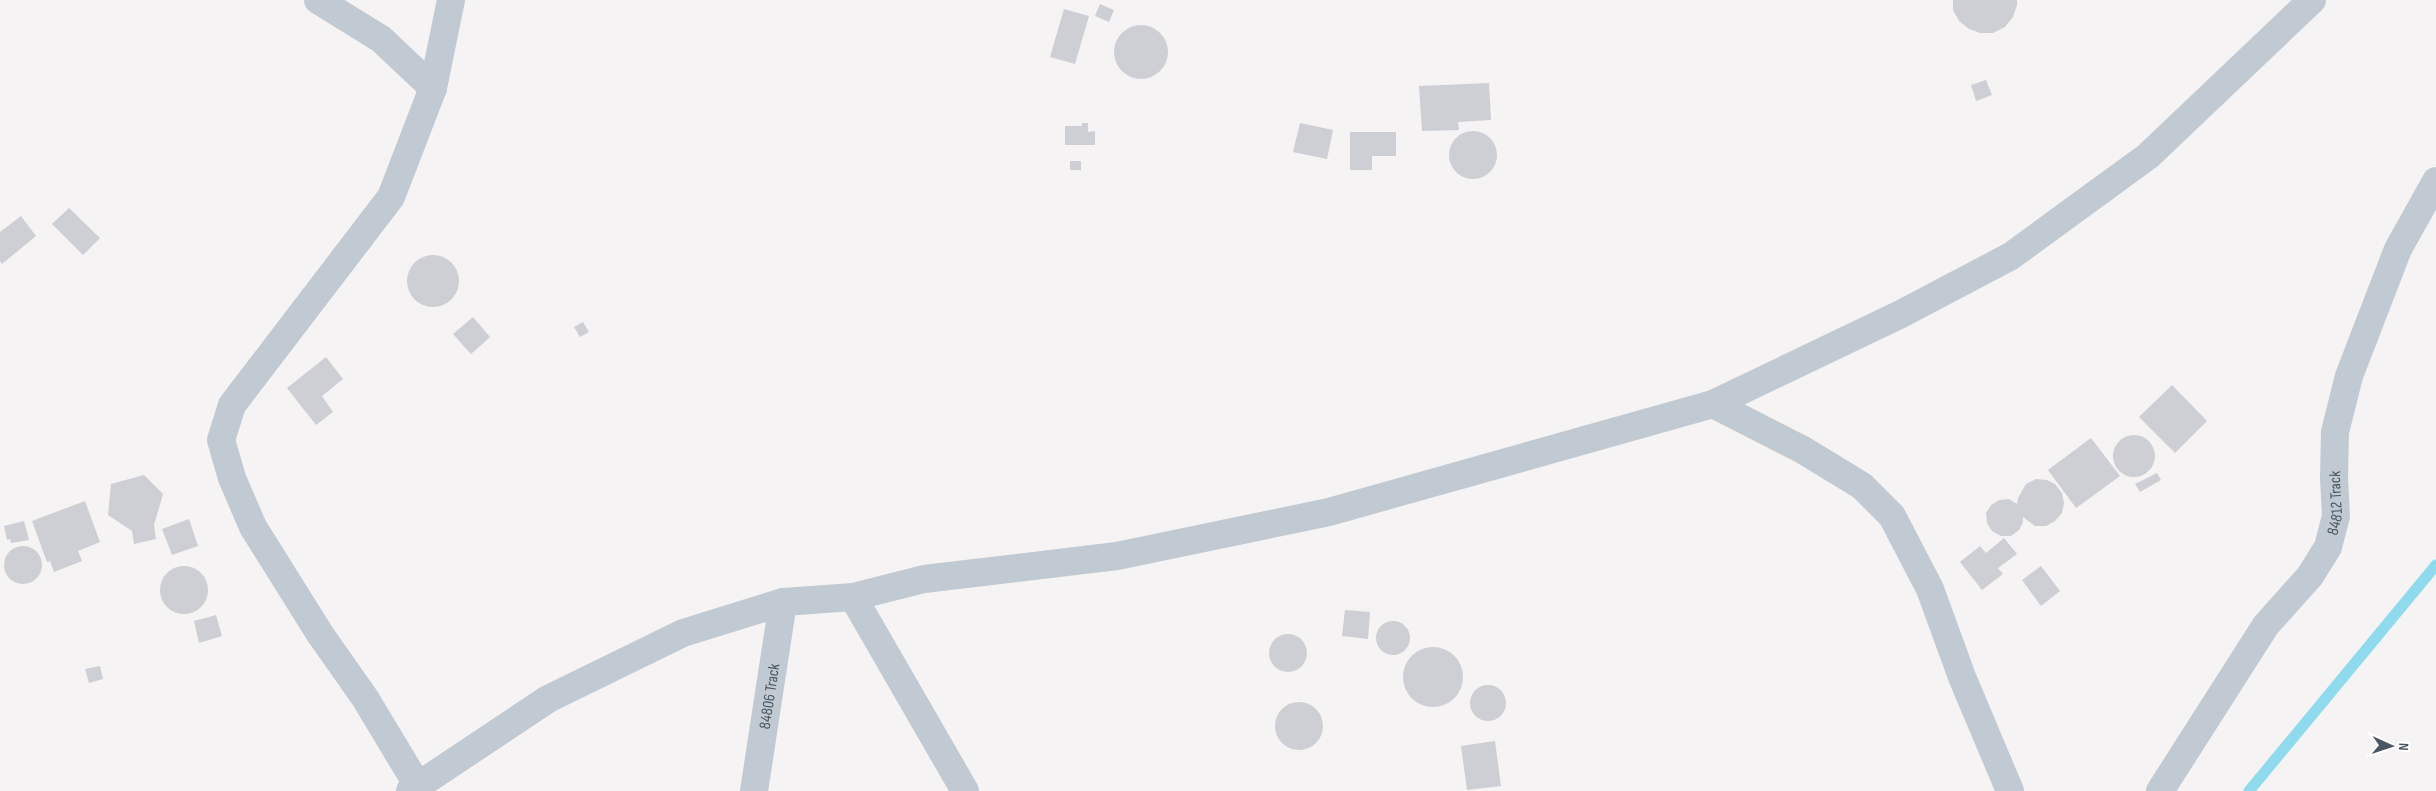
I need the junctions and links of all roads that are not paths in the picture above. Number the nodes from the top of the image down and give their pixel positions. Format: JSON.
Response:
{"nodes":[{"id":1,"x":318,"y":0,"type":"edge"},
{"id":2,"x":451,"y":0,"type":"edge"},
{"id":3,"x":2312,"y":0,"type":"edge"},
{"id":4,"x":433,"y":88,"type":"junction"},
{"id":5,"x":2436,"y":181,"type":"edge"},
{"id":6,"x":1713,"y":404,"type":"junction"},
{"id":7,"x":853,"y":597,"type":"junction"},
{"id":8,"x":784,"y":602,"type":"junction"},
{"id":9,"x":414,"y":788,"type":"edge"},
{"id":10,"x":754,"y":791,"type":"edge"},
{"id":11,"x":965,"y":791,"type":"edge"},
{"id":12,"x":2010,"y":791,"type":"edge"},
{"id":13,"x":2160,"y":791,"type":"edge"}],
"edges":[{"from":1,"to":4,"type":"street"},
{"from":2,"to":4,"type":"street"},
{"from":3,"to":6,"type":"street"},
{"from":4,"to":9,"type":"street"},
{"from":5,"to":13,"type":"street","name":"84812 Track"},
{"from":6,"to":7,"type":"street"},
{"from":6,"to":12,"type":"street"},
{"from":7,"to":8,"type":"street"},
{"from":7,"to":11,"type":"street"},
{"from":8,"to":9,"type":"street"},
{"from":8,"to":10,"type":"street","name":"84806 Track"}]}
